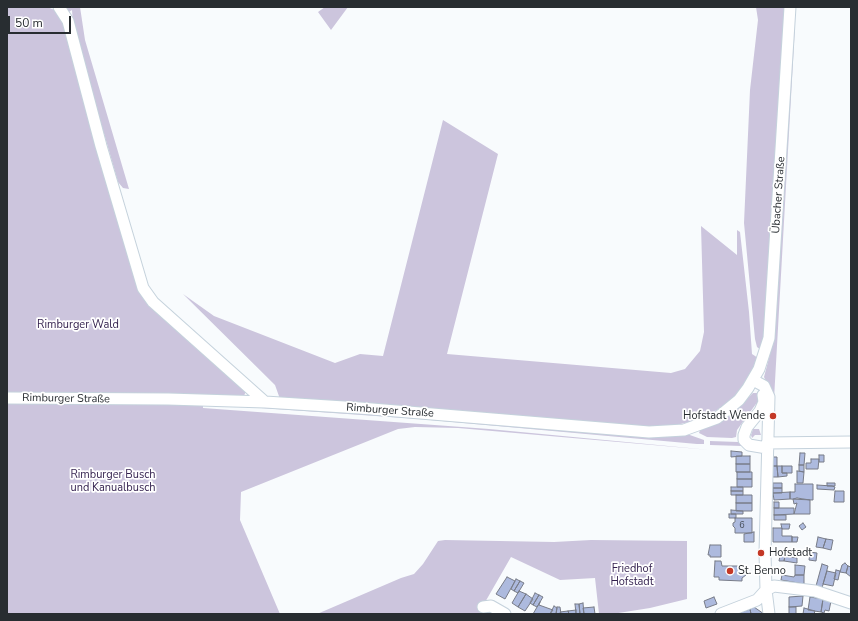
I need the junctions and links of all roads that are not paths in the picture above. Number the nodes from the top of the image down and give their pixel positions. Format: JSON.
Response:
{"nodes":[{"id":1,"x":59,"y":7,"type":"edge"},
{"id":2,"x":790,"y":7,"type":"edge"},
{"id":3,"x":753,"y":380,"type":"junction"},
{"id":4,"x":7,"y":398,"type":"edge"},
{"id":5,"x":265,"y":402,"type":"junction"},
{"id":6,"x":751,"y":422,"type":"junction"},
{"id":7,"x":768,"y":430,"type":"junction"},
{"id":8,"x":851,"y":442,"type":"edge"},
{"id":9,"x":767,"y":445,"type":"junction"},
{"id":10,"x":766,"y":590,"type":"junction"},
{"id":11,"x":851,"y":604,"type":"edge"},
{"id":12,"x":487,"y":609,"type":"edge"},
{"id":13,"x":505,"y":614,"type":"edge"},
{"id":14,"x":721,"y":614,"type":"edge"},
{"id":15,"x":769,"y":614,"type":"edge"}],
"edges":[{"from":1,"to":5,"type":"street"},
{"from":2,"to":3,"type":"street","name":"Übacher Straße"},
{"from":3,"to":5,"type":"street","name":"Rimburger Straße"},
{"from":3,"to":6,"type":"street"},
{"from":3,"to":7,"type":"street"},
{"from":4,"to":5,"type":"street","name":"Rimburger Straße"},
{"from":6,"to":7,"type":"street"},
{"from":6,"to":9,"type":"street"},
{"from":7,"to":9,"type":"street"},
{"from":8,"to":9,"type":"street"},
{"from":9,"to":10,"type":"street"},
{"from":10,"to":11,"type":"street"},
{"from":10,"to":14,"type":"street"},
{"from":10,"to":15,"type":"street"},
{"from":12,"to":13,"type":"street"}]}
